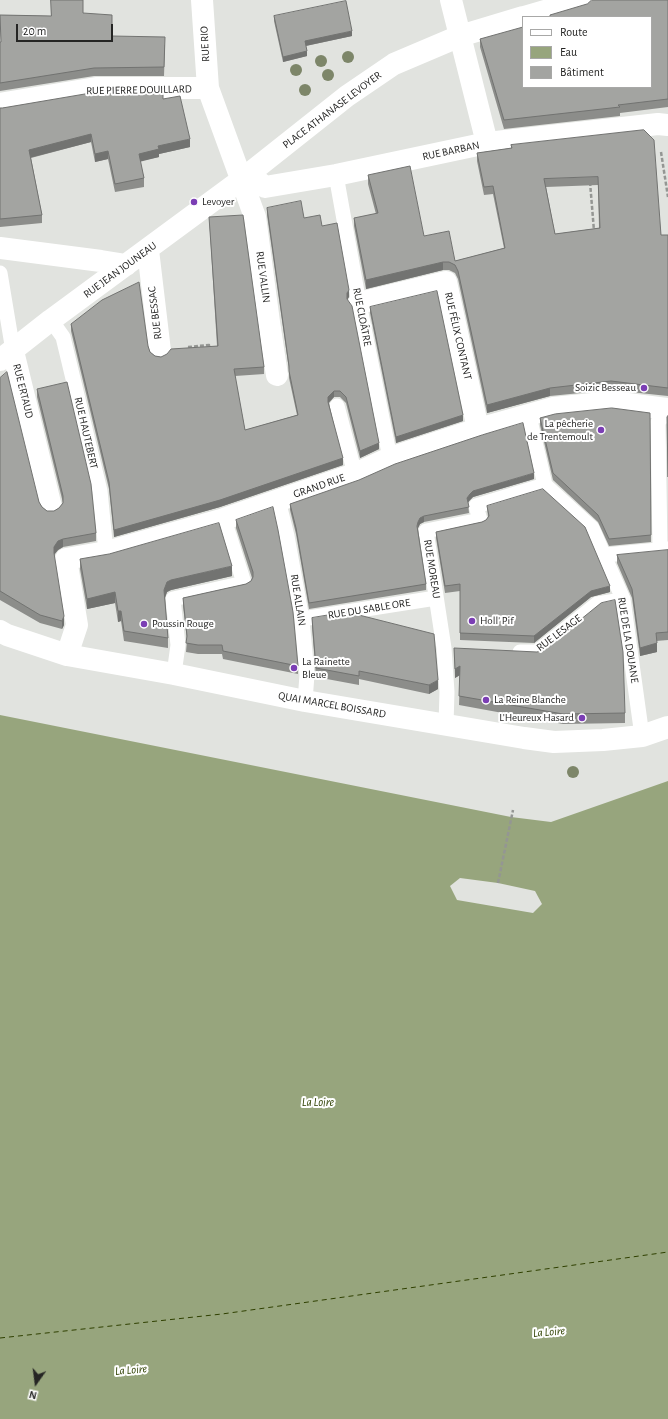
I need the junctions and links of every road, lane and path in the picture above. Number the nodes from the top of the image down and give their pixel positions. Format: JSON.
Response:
{"nodes":[{"id":1,"x":202,"y":0,"type":"edge"},
{"id":2,"x":451,"y":0,"type":"edge"},
{"id":3,"x":583,"y":0,"type":"edge"},
{"id":4,"x":527,"y":16,"type":"edge"},
{"id":5,"x":522,"y":18,"type":"edge"},
{"id":6,"x":460,"y":36,"type":"junction"},
{"id":7,"x":208,"y":88,"type":"junction"},
{"id":8,"x":0,"y":104,"type":"edge"},
{"id":9,"x":663,"y":124,"type":"edge"},
{"id":10,"x":487,"y":143,"type":"junction"},
{"id":11,"x":336,"y":175,"type":"junction"},
{"id":12,"x":245,"y":177,"type":"junction"},
{"id":13,"x":590,"y":180,"type":"edge"},
{"id":14,"x":668,"y":197,"type":"edge"},
{"id":15,"x":594,"y":234,"type":"edge"},
{"id":16,"x":0,"y":248,"type":"edge"},
{"id":17,"x":148,"y":250,"type":"junction"},
{"id":18,"x":126,"y":265,"type":"junction"},
{"id":19,"x":0,"y":273,"type":"edge"},
{"id":20,"x":359,"y":303,"type":"junction"},
{"id":21,"x":51,"y":320,"type":"junction"},
{"id":22,"x":160,"y":351,"type":"joint"},
{"id":23,"x":210,"y":352,"type":"edge"},
{"id":24,"x":6,"y":356,"type":"edge"},
{"id":25,"x":278,"y":375,"type":"dead end"},
{"id":26,"x":337,"y":406,"type":"dead end"},
{"id":27,"x":668,"y":410,"type":"edge"},
{"id":28,"x":529,"y":416,"type":"junction"},
{"id":29,"x":478,"y":429,"type":"junction"},
{"id":30,"x":390,"y":458,"type":"junction"},
{"id":31,"x":355,"y":474,"type":"junction"},
{"id":32,"x":545,"y":485,"type":"junction"},
{"id":33,"x":278,"y":500,"type":"junction"},
{"id":34,"x":51,"y":507,"type":"dead end"},
{"id":35,"x":224,"y":519,"type":"junction"},
{"id":36,"x":664,"y":549,"type":"edge"},
{"id":37,"x":106,"y":552,"type":"junction"},
{"id":38,"x":605,"y":555,"type":"junction"},
{"id":39,"x":436,"y":598,"type":"junction"},
{"id":40,"x":623,"y":599,"type":"junction"},
{"id":41,"x":302,"y":619,"type":"junction"},
{"id":42,"x":0,"y":631,"type":"edge"},
{"id":43,"x":444,"y":648,"type":"junction"},
{"id":44,"x":459,"y":649,"type":"edge"},
{"id":45,"x":506,"y":651,"type":"edge"},
{"id":46,"x":67,"y":655,"type":"junction"},
{"id":47,"x":174,"y":674,"type":"junction"},
{"id":48,"x":305,"y":701,"type":"junction"},
{"id":49,"x":446,"y":724,"type":"junction"},
{"id":50,"x":668,"y":727,"type":"edge"},
{"id":51,"x":642,"y":736,"type":"junction"},
{"id":52,"x":513,"y":810,"type":"dead end"},
{"id":53,"x":498,"y":883,"type":"dead end"}],
"edges":[{"from":1,"to":7,"type":"street","name":"RUE RIO"},
{"from":2,"to":6,"type":"street"},
{"from":3,"to":4,"type":"street","name":"PLACE ATHANASE LEVOYER"},
{"from":5,"to":6,"type":"street","name":"PLACE ATHANASE LEVOYER"},
{"from":6,"to":10,"type":"street"},
{"from":6,"to":12,"type":"street","name":"PLACE ATHANASE LEVOYER"},
{"from":7,"to":8,"type":"street","name":"RUE PIERRE DOUILLARD"},
{"from":7,"to":12,"type":"street"},
{"from":9,"to":10,"type":"street","name":"RUE BARBAN"},
{"from":9,"to":14,"type":"path"},
{"from":10,"to":11,"type":"street","name":"RUE BARBAN"},
{"from":11,"to":12,"type":"street","name":"RUE BARBAN"},
{"from":11,"to":20,"type":"lane","name":"RUE CLOÂTRE"},
{"from":12,"to":17,"type":"street","name":"RUE JEAN JOUNEAU"},
{"from":12,"to":25,"type":"street","name":"RUE VALLIN"},
{"from":13,"to":15,"type":"path"},
{"from":16,"to":18,"type":"street"},
{"from":17,"to":18,"type":"street","name":"RUE JEAN JOUNEAU"},
{"from":17,"to":22,"type":"street","name":"RUE BESSAC"},
{"from":18,"to":21,"type":"street","name":"RUE JEAN JOUNEAU"},
{"from":19,"to":24,"type":"lane","name":"RUE ERTAUD"},
{"from":20,"to":29,"type":"street","name":"RUE FÉLIX CONTANT"},
{"from":20,"to":30,"type":"lane","name":"RUE CLOÂTRE"},
{"from":21,"to":24,"type":"street","name":"RUE JEAN JOUNEAU"},
{"from":21,"to":37,"type":"lane","name":"RUE HAUTEBERT"},
{"from":22,"to":23,"type":"path","name":"RUE BESSAC"},
{"from":24,"to":34,"type":"street","name":"RUE ERTAUD"},
{"from":26,"to":31,"type":"lane"},
{"from":27,"to":28,"type":"street","name":"GRAND RUE"},
{"from":27,"to":36,"type":"lane"},
{"from":28,"to":29,"type":"street","name":"GRAND RUE"},
{"from":28,"to":32,"type":"lane"},
{"from":29,"to":30,"type":"street","name":"GRAND RUE"},
{"from":30,"to":31,"type":"street","name":"GRAND RUE"},
{"from":31,"to":33,"type":"street","name":"GRAND RUE"},
{"from":32,"to":38,"type":"lane","name":"RUE DE LA DOUANE"},
{"from":32,"to":39,"type":"lane","name":"RUE MOREAU"},
{"from":33,"to":35,"type":"street","name":"GRAND RUE"},
{"from":33,"to":41,"type":"lane","name":"RUE ALLAIN"},
{"from":35,"to":37,"type":"street","name":"GRAND RUE"},
{"from":35,"to":47,"type":"lane"},
{"from":36,"to":38,"type":"lane"},
{"from":37,"to":46,"type":"street","name":"GRAND RUE"},
{"from":38,"to":40,"type":"lane","name":"RUE DE LA DOUANE"},
{"from":39,"to":41,"type":"lane","name":"RUE DU SABLE ORE"},
{"from":39,"to":43,"type":"lane","name":"RUE MOREAU"},
{"from":40,"to":45,"type":"lane","name":"RUE LESAGE"},
{"from":40,"to":51,"type":"lane","name":"RUE DE LA DOUANE"},
{"from":41,"to":48,"type":"lane","name":"RUE ALLAIN"},
{"from":42,"to":46,"type":"street","name":"QUAI MARCEL BOISSARD"},
{"from":43,"to":44,"type":"lane"},
{"from":43,"to":49,"type":"lane","name":"RUE MOREAU"},
{"from":46,"to":47,"type":"street","name":"QUAI MARCEL BOISSARD"},
{"from":47,"to":48,"type":"street","name":"QUAI MARCEL BOISSARD"},
{"from":48,"to":49,"type":"street","name":"QUAI MARCEL BOISSARD"},
{"from":49,"to":51,"type":"street","name":"QUAI MARCEL BOISSARD"},
{"from":50,"to":51,"type":"street","name":"QUAI MARCEL BOISSARD"},
{"from":52,"to":53,"type":"path"}]}
